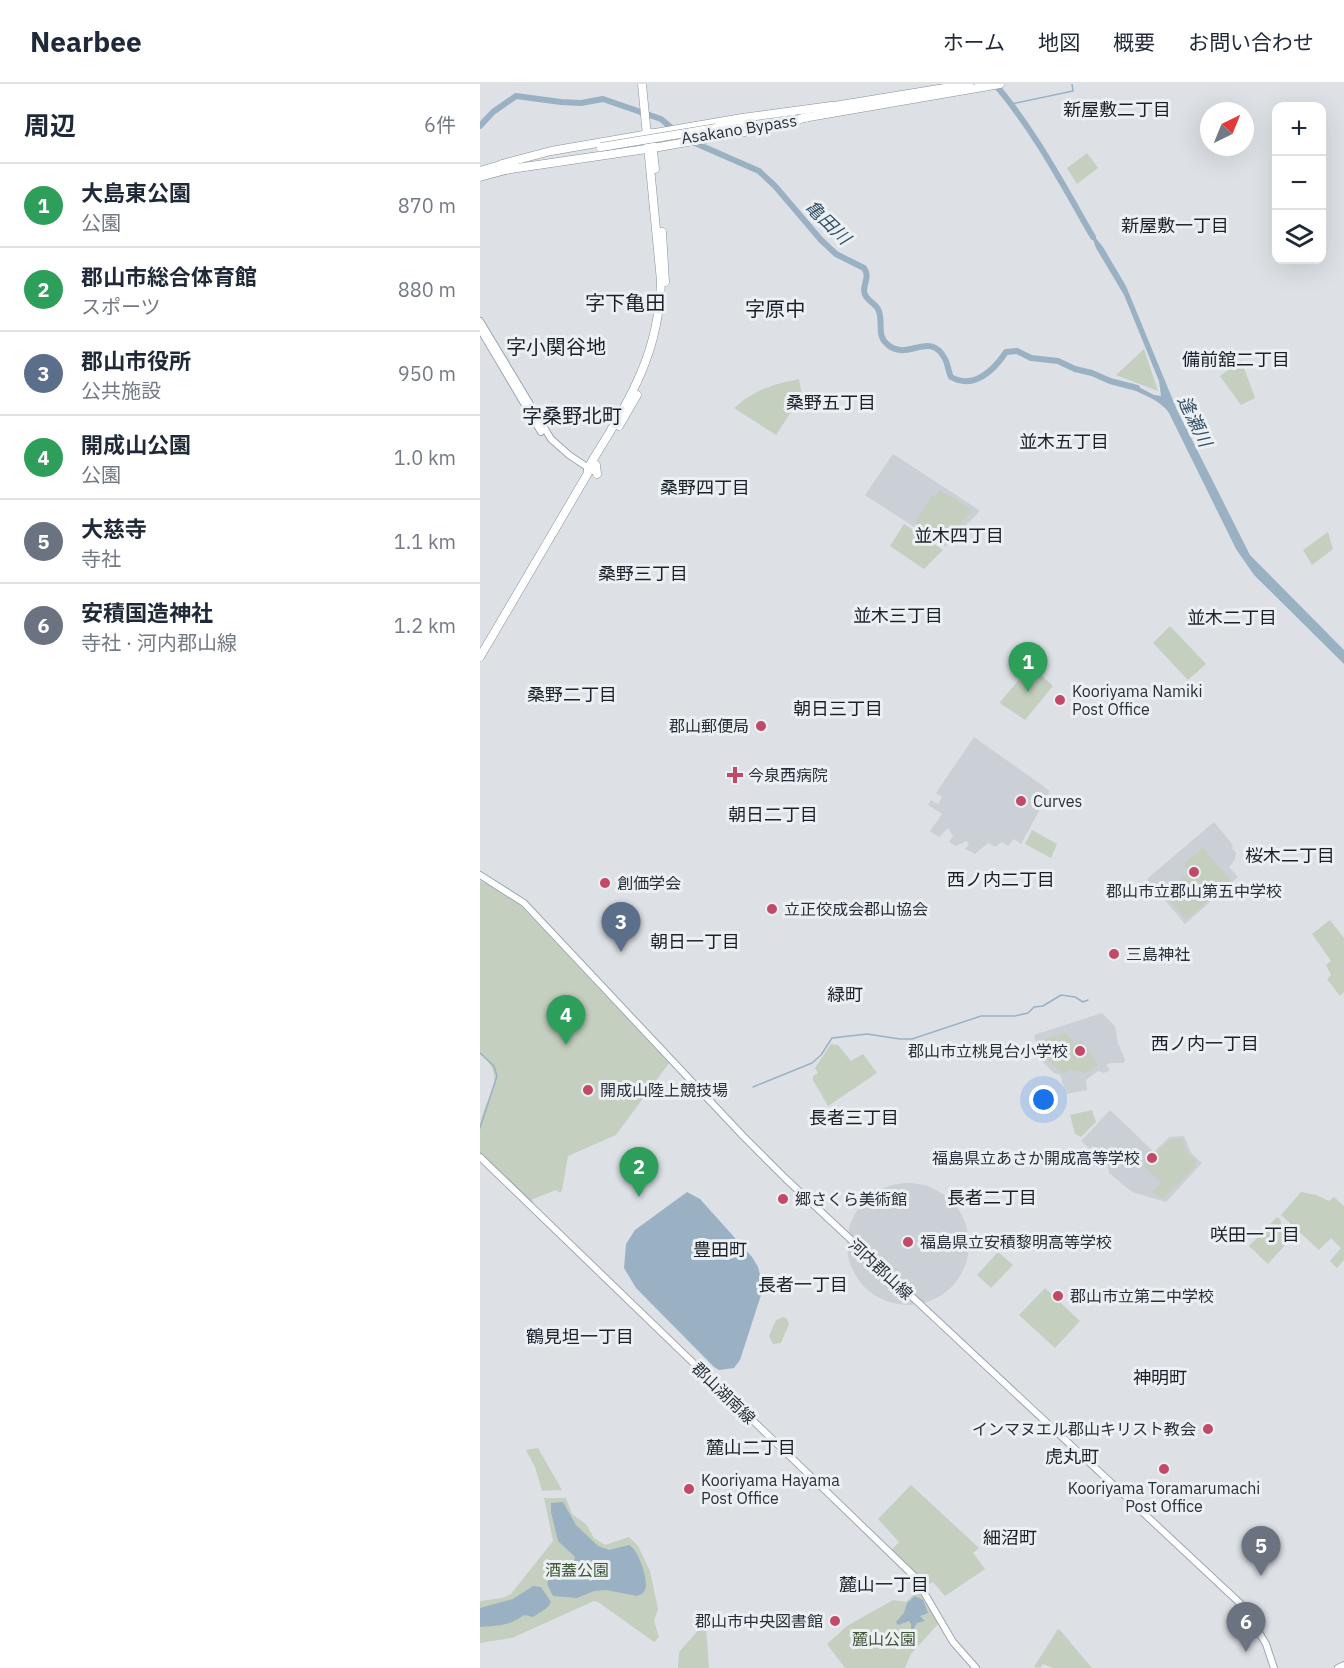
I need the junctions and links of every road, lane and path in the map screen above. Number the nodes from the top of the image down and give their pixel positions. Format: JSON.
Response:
{"nodes":[{"id":1,"x":644,"y":84,"type":"edge"},
{"id":2,"x":969,"y":84,"type":"edge"},
{"id":3,"x":1000,"y":84,"type":"edge"},
{"id":4,"x":831,"y":106,"type":"junction"},
{"id":5,"x":808,"y":117,"type":"junction"},
{"id":6,"x":716,"y":130,"type":"junction"},
{"id":7,"x":649,"y":135,"type":"junction"},
{"id":8,"x":650,"y":149,"type":"junction"},
{"id":9,"x":503,"y":167,"type":"junction"},
{"id":10,"x":480,"y":171,"type":"edge"},
{"id":11,"x":480,"y":177,"type":"edge"},
{"id":12,"x":480,"y":321,"type":"edge"},
{"id":13,"x":480,"y":329,"type":"edge"},
{"id":14,"x":592,"y":470,"type":"junction"},
{"id":15,"x":480,"y":657,"type":"edge"},
{"id":16,"x":480,"y":874,"type":"edge"},
{"id":17,"x":480,"y":1157,"type":"edge"},
{"id":18,"x":1344,"y":1665,"type":"edge"},
{"id":19,"x":976,"y":1668,"type":"edge"},
{"id":20,"x":1274,"y":1668,"type":"edge"},
{"id":21,"x":1338,"y":1668,"type":"edge"}],
"edges":[{"from":1,"to":7,"type":"highway"},
{"from":2,"to":4,"type":"highway","name":"Asakano Bypass"},
{"from":3,"to":5,"type":"highway","name":"Asakano Bypass"},
{"from":4,"to":6,"type":"highway","name":"Asakano Bypass"},
{"from":4,"to":7,"type":"highway"},
{"from":5,"to":6,"type":"highway","name":"Asakano Bypass"},
{"from":5,"to":8,"type":"highway"},
{"from":6,"to":9,"type":"highway","name":"Asakano Bypass","bridge":true},
{"from":7,"to":8,"type":"highway"},
{"from":7,"to":9,"type":"highway"},
{"from":8,"to":9,"type":"highway"},
{"from":8,"to":14,"type":"highway"},
{"from":9,"to":10,"type":"highway","name":"Asakano Bypass"},
{"from":9,"to":11,"type":"highway","name":"Asakano Bypass"},
{"from":12,"to":14,"type":"main road"},
{"from":13,"to":14,"type":"main road"},
{"from":14,"to":15,"type":"highway"},
{"from":16,"to":20,"type":"main road","name":"河内郡山線"},
{"from":17,"to":19,"type":"main road","name":"郡山湖南線"},
{"from":18,"to":21,"type":"main road"}]}
